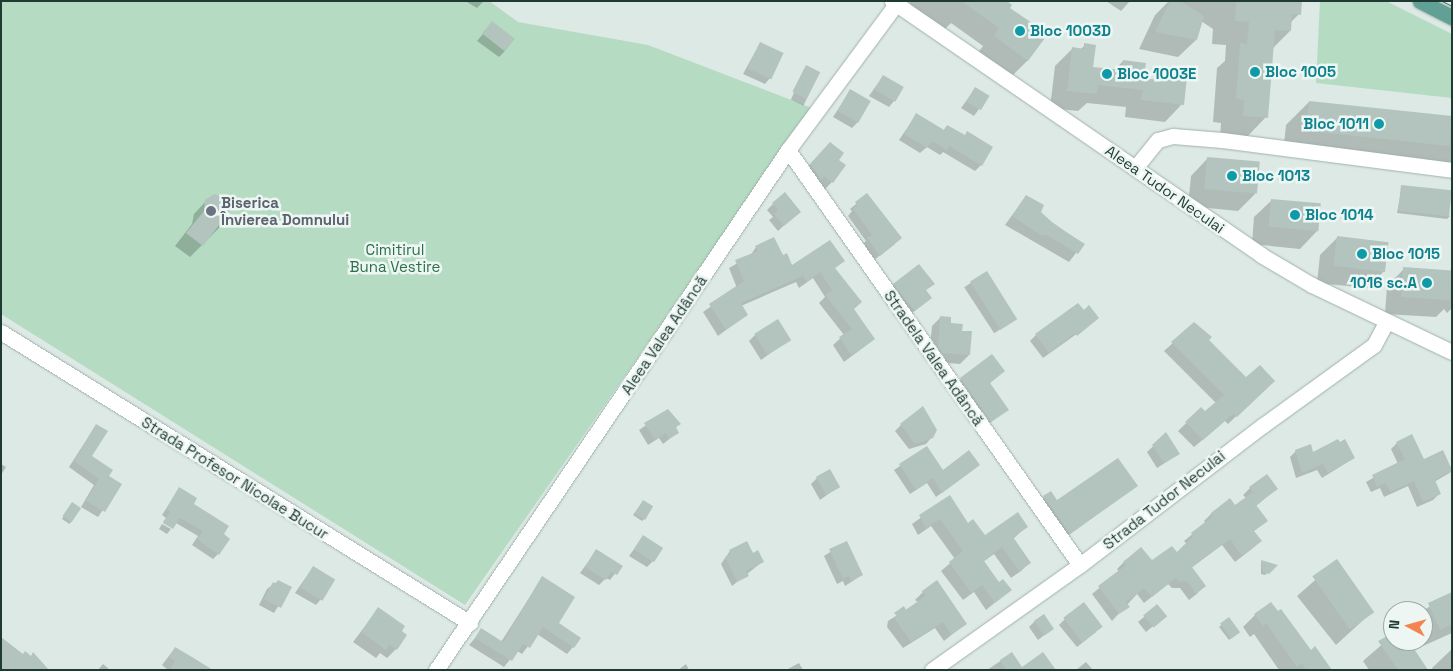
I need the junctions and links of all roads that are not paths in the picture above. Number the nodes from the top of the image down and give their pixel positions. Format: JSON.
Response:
{"nodes":[{"id":1,"x":1420,"y":1,"type":"edge"},
{"id":2,"x":894,"y":2,"type":"edge"},
{"id":3,"x":1452,"y":17,"type":"edge"},
{"id":4,"x":788,"y":150,"type":"junction"},
{"id":5,"x":1136,"y":168,"type":"junction"},
{"id":6,"x":1452,"y":170,"type":"edge"},
{"id":7,"x":1386,"y":322,"type":"junction"},
{"id":8,"x":1,"y":332,"type":"edge"},
{"id":9,"x":1452,"y":352,"type":"edge"},
{"id":10,"x":1080,"y":565,"type":"junction"},
{"id":11,"x":470,"y":623,"type":"junction"},
{"id":12,"x":436,"y":670,"type":"edge"},
{"id":13,"x":932,"y":670,"type":"edge"}],
"edges":[{"from":1,"to":3,"type":"main road"},
{"from":2,"to":4,"type":"street","name":"Aleea Valea Adâncă"},
{"from":2,"to":5,"type":"street","name":"Aleea Tudor Neculai"},
{"from":4,"to":10,"type":"street","name":"Stradela Valea Adâncă"},
{"from":4,"to":11,"type":"street","name":"Aleea Valea Adâncă"},
{"from":5,"to":6,"type":"street"},
{"from":5,"to":7,"type":"street","name":"Aleea Tudor Neculai"},
{"from":7,"to":9,"type":"street","name":"Aleea Tudor Neculai"},
{"from":7,"to":10,"type":"street","name":"Strada Tudor Neculai"},
{"from":8,"to":11,"type":"street","name":"Strada Profesor Nicolae Bucur"},
{"from":10,"to":13,"type":"street","name":"Strada Tudor Neculai"},
{"from":11,"to":12,"type":"street","name":"Aleea Valea Adâncă"}]}
